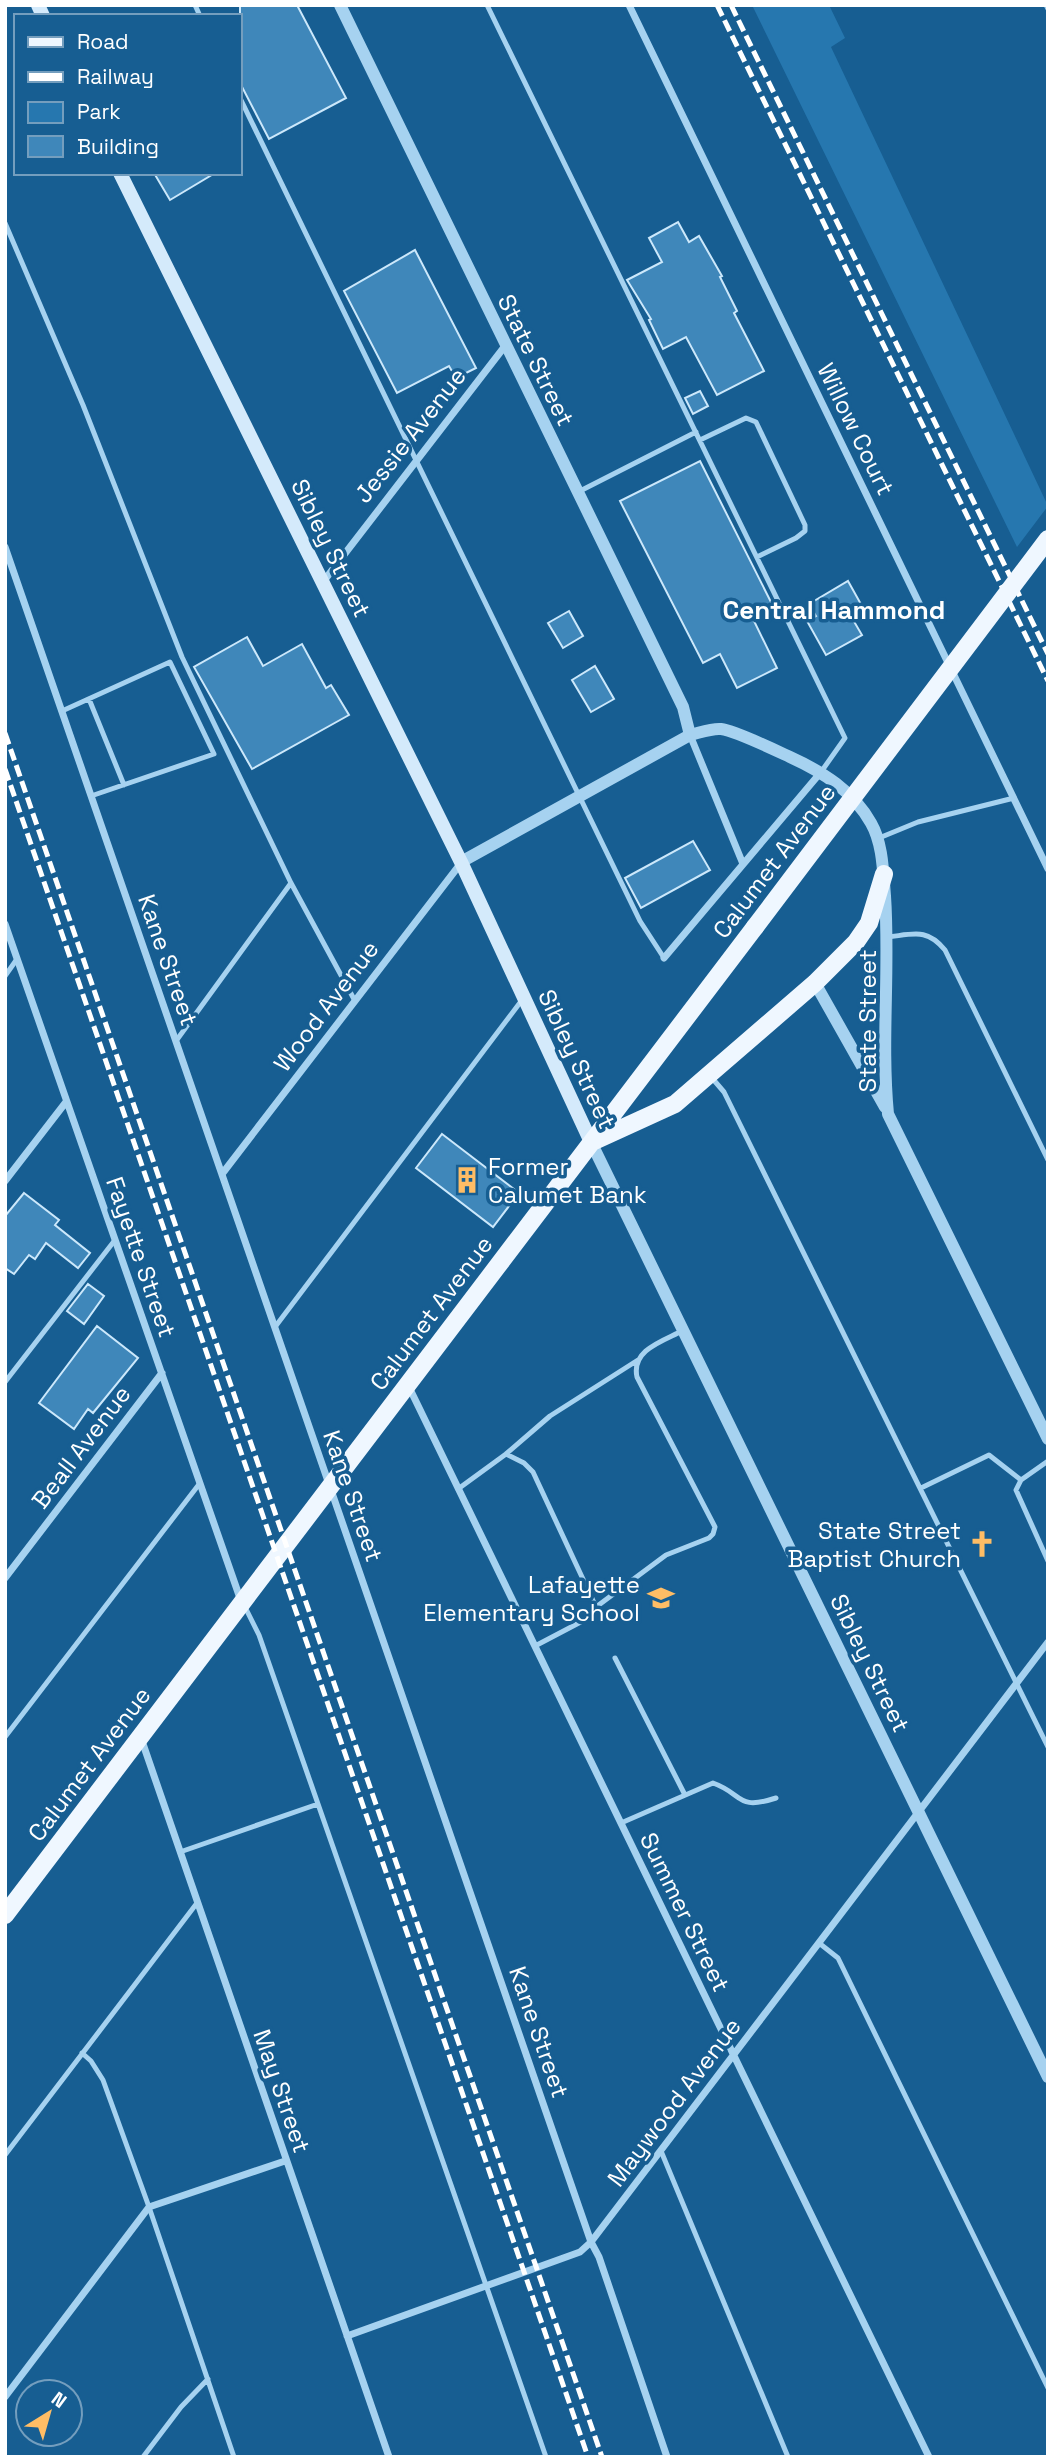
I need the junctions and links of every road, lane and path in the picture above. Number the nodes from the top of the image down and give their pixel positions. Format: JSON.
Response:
{"nodes":[{"id":1,"x":340,"y":5,"type":"edge"},
{"id":2,"x":487,"y":5,"type":"edge"},
{"id":3,"x":629,"y":5,"type":"edge"},
{"id":4,"x":242,"y":102,"type":"edge"},
{"id":5,"x":121,"y":175,"type":"edge"},
{"id":6,"x":5,"y":223,"type":"edge"},
{"id":7,"x":505,"y":346,"type":"junction"},
{"id":8,"x":696,"y":432,"type":"junction"},
{"id":9,"x":700,"y":440,"type":"junction"},
{"id":10,"x":416,"y":462,"type":"junction"},
{"id":11,"x":578,"y":493,"type":"junction"},
{"id":12,"x":1048,"y":539,"type":"edge"},
{"id":13,"x":5,"y":547,"type":"edge"},
{"id":14,"x":757,"y":557,"type":"junction"},
{"id":15,"x":323,"y":583,"type":"junction"},
{"id":16,"x":182,"y":657,"type":"junction"},
{"id":17,"x":170,"y":662,"type":"junction"},
{"id":18,"x":89,"y":699,"type":"junction"},
{"id":19,"x":62,"y":711,"type":"junction"},
{"id":20,"x":690,"y":735,"type":"junction"},
{"id":21,"x":227,"y":750,"type":"junction"},
{"id":22,"x":214,"y":754,"type":"junction"},
{"id":23,"x":821,"y":772,"type":"junction"},
{"id":24,"x":124,"y":785,"type":"junction"},
{"id":25,"x":91,"y":796,"type":"junction"},
{"id":26,"x":580,"y":796,"type":"junction"},
{"id":27,"x":1014,"y":798,"type":"junction"},
{"id":28,"x":878,"y":838,"type":"junction"},
{"id":29,"x":461,"y":862,"type":"junction"},
{"id":30,"x":743,"y":864,"type":"junction"},
{"id":31,"x":1048,"y":869,"type":"edge"},
{"id":32,"x":884,"y":874,"type":"junction"},
{"id":33,"x":291,"y":883,"type":"junction"},
{"id":34,"x":5,"y":924,"type":"edge"},
{"id":35,"x":888,"y":937,"type":"junction"},
{"id":36,"x":664,"y":958,"type":"joint"},
{"id":37,"x":18,"y":959,"type":"junction"},
{"id":38,"x":5,"y":975,"type":"edge"},
{"id":39,"x":815,"y":983,"type":"junction"},
{"id":40,"x":524,"y":998,"type":"junction"},
{"id":41,"x":355,"y":1001,"type":"junction"},
{"id":42,"x":176,"y":1041,"type":"junction"},
{"id":43,"x":709,"y":1075,"type":"junction"},
{"id":44,"x":66,"y":1102,"type":"junction"},
{"id":45,"x":888,"y":1114,"type":"junction"},
{"id":46,"x":591,"y":1142,"type":"junction"},
{"id":47,"x":1048,"y":1160,"type":"edge"},
{"id":48,"x":222,"y":1174,"type":"junction"},
{"id":49,"x":5,"y":1181,"type":"edge"},
{"id":50,"x":115,"y":1240,"type":"junction"},
{"id":51,"x":275,"y":1327,"type":"junction"},
{"id":52,"x":683,"y":1331,"type":"junction"},
{"id":53,"x":638,"y":1360,"type":"junction"},
{"id":54,"x":162,"y":1373,"type":"junction"},
{"id":55,"x":5,"y":1382,"type":"edge"},
{"id":56,"x":408,"y":1384,"type":"junction"},
{"id":57,"x":1048,"y":1439,"type":"edge"},
{"id":58,"x":506,"y":1454,"type":"junction"},
{"id":59,"x":1048,"y":1461,"type":"edge"},
{"id":60,"x":1021,"y":1480,"type":"junction"},
{"id":61,"x":200,"y":1483,"type":"junction"},
{"id":62,"x":330,"y":1486,"type":"junction"},
{"id":63,"x":921,"y":1488,"type":"junction"},
{"id":64,"x":458,"y":1489,"type":"junction"},
{"id":65,"x":1048,"y":1561,"type":"edge"},
{"id":66,"x":5,"y":1578,"type":"edge"},
{"id":67,"x":242,"y":1602,"type":"junction"},
{"id":68,"x":596,"y":1607,"type":"junction"},
{"id":69,"x":1048,"y":1642,"type":"edge"},
{"id":70,"x":535,"y":1646,"type":"junction"},
{"id":71,"x":615,"y":1658,"type":"dead end"},
{"id":72,"x":1016,"y":1683,"type":"junction"},
{"id":73,"x":5,"y":1737,"type":"edge"},
{"id":74,"x":140,"y":1737,"type":"junction"},
{"id":75,"x":1048,"y":1747,"type":"edge"},
{"id":76,"x":685,"y":1795,"type":"junction"},
{"id":77,"x":776,"y":1798,"type":"dead end"},
{"id":78,"x":318,"y":1804,"type":"junction"},
{"id":79,"x":918,"y":1812,"type":"junction"},
{"id":80,"x":621,"y":1823,"type":"junction"},
{"id":81,"x":180,"y":1852,"type":"junction"},
{"id":82,"x":197,"y":1903,"type":"junction"},
{"id":83,"x":5,"y":1915,"type":"edge"},
{"id":84,"x":819,"y":1943,"type":"junction"},
{"id":85,"x":82,"y":2053,"type":"junction"},
{"id":86,"x":733,"y":2055,"type":"junction"},
{"id":87,"x":1048,"y":2077,"type":"edge"},
{"id":88,"x":661,"y":2151,"type":"junction"},
{"id":89,"x":5,"y":2155,"type":"edge"},
{"id":90,"x":285,"y":2161,"type":"junction"},
{"id":91,"x":149,"y":2207,"type":"junction"},
{"id":92,"x":591,"y":2242,"type":"junction"},
{"id":93,"x":487,"y":2286,"type":"junction"},
{"id":94,"x":348,"y":2336,"type":"junction"},
{"id":95,"x":208,"y":2379,"type":"junction"},
{"id":96,"x":1048,"y":2388,"type":"edge"},
{"id":97,"x":5,"y":2397,"type":"edge"},
{"id":98,"x":143,"y":2457,"type":"edge"},
{"id":99,"x":234,"y":2457,"type":"edge"},
{"id":100,"x":389,"y":2457,"type":"edge"},
{"id":101,"x":546,"y":2457,"type":"edge"},
{"id":102,"x":667,"y":2457,"type":"edge"},
{"id":103,"x":788,"y":2457,"type":"edge"},
{"id":104,"x":929,"y":2457,"type":"edge"}],
"edges":[{"from":1,"to":7,"type":"street","name":"State Street"},
{"from":2,"to":8,"type":"lane"},
{"from":3,"to":27,"type":"street","name":"Willow Court"},
{"from":4,"to":10,"type":"lane"},
{"from":5,"to":15,"type":"main road","name":"Sibley Street"},
{"from":6,"to":16,"type":"lane"},
{"from":7,"to":10,"type":"street","name":"Jessie Avenue"},
{"from":7,"to":11,"type":"street","name":"State Street"},
{"from":8,"to":9,"type":"lane"},
{"from":8,"to":11,"type":"lane"},
{"from":9,"to":14,"type":"lane"},
{"from":9,"to":14,"type":"lane"},
{"from":10,"to":15,"type":"street","name":"Jessie Avenue"},
{"from":10,"to":26,"type":"lane"},
{"from":11,"to":20,"type":"street","name":"State Street"},
{"from":12,"to":46,"type":"main road","name":"Calumet Avenue","bridge":true},
{"from":13,"to":19,"type":"street","name":"Kane Street"},
{"from":14,"to":23,"type":"lane"},
{"from":15,"to":29,"type":"main road","name":"Sibley Street"},
{"from":16,"to":17,"type":"lane"},
{"from":16,"to":21,"type":"lane"},
{"from":17,"to":18,"type":"lane"},
{"from":17,"to":22,"type":"lane"},
{"from":18,"to":19,"type":"lane"},
{"from":18,"to":24,"type":"lane"},
{"from":19,"to":25,"type":"street","name":"Kane Street"},
{"from":20,"to":23,"type":"street","name":"State Street"},
{"from":20,"to":26,"type":"street"},
{"from":20,"to":30,"type":"street","name":"State Street"},
{"from":21,"to":22,"type":"lane"},
{"from":21,"to":33,"type":"lane"},
{"from":22,"to":24,"type":"lane"},
{"from":23,"to":28,"type":"street","name":"State Street"},
{"from":23,"to":30,"type":"street","name":"Calumet Avenue"},
{"from":24,"to":25,"type":"lane"},
{"from":25,"to":42,"type":"street","name":"Kane Street"},
{"from":26,"to":29,"type":"street"},
{"from":26,"to":36,"type":"lane"},
{"from":27,"to":28,"type":"lane"},
{"from":27,"to":31,"type":"street","name":"Willow Court"},
{"from":28,"to":32,"type":"street","name":"State Street"},
{"from":29,"to":40,"type":"main road","name":"Sibley Street"},
{"from":29,"to":41,"type":"street","name":"Wood Avenue"},
{"from":30,"to":36,"type":"street","name":"Calumet Avenue"},
{"from":32,"to":35,"type":"street","name":"State Street"},
{"from":32,"to":39,"type":"main road"},
{"from":33,"to":41,"type":"lane"},
{"from":33,"to":42,"type":"lane"},
{"from":34,"to":37,"type":"street","name":"Fayette Street"},
{"from":35,"to":45,"type":"street","name":"State Street"},
{"from":35,"to":47,"type":"lane"},
{"from":37,"to":38,"type":"lane"},
{"from":37,"to":44,"type":"street","name":"Fayette Street"},
{"from":39,"to":43,"type":"main road"},
{"from":39,"to":45,"type":"street"},
{"from":40,"to":46,"type":"main road","name":"Sibley Street"},
{"from":40,"to":51,"type":"lane"},
{"from":41,"to":48,"type":"street","name":"Wood Avenue"},
{"from":42,"to":48,"type":"street","name":"Kane Street"},
{"from":43,"to":46,"type":"main road"},
{"from":43,"to":63,"type":"lane"},
{"from":44,"to":49,"type":"street"},
{"from":44,"to":50,"type":"street","name":"Fayette Street"},
{"from":45,"to":57,"type":"street","name":"State Street"},
{"from":46,"to":52,"type":"street","name":"Sibley Street"},
{"from":46,"to":56,"type":"main road","name":"Calumet Avenue"},
{"from":48,"to":51,"type":"street","name":"Kane Street"},
{"from":50,"to":54,"type":"street","name":"Fayette Street"},
{"from":50,"to":55,"type":"lane"},
{"from":51,"to":62,"type":"street","name":"Kane Street"},
{"from":52,"to":53,"type":"lane"},
{"from":52,"to":79,"type":"street","name":"Sibley Street"},
{"from":53,"to":58,"type":"lane"},
{"from":53,"to":68,"type":"lane"},
{"from":54,"to":61,"type":"street","name":"Fayette Street"},
{"from":54,"to":66,"type":"street","name":"Beall Avenue"},
{"from":56,"to":62,"type":"main road","name":"Calumet Avenue"},
{"from":56,"to":64,"type":"street","name":"Summer Street"},
{"from":58,"to":64,"type":"lane"},
{"from":58,"to":68,"type":"lane"},
{"from":59,"to":60,"type":"lane"},
{"from":60,"to":63,"type":"lane"},
{"from":60,"to":65,"type":"lane"},
{"from":61,"to":67,"type":"street","name":"Fayette Street"},
{"from":61,"to":73,"type":"lane"},
{"from":62,"to":67,"type":"main road","name":"Calumet Avenue"},
{"from":62,"to":92,"type":"street","name":"Kane Street"},
{"from":63,"to":72,"type":"lane"},
{"from":64,"to":70,"type":"street","name":"Summer Street"},
{"from":67,"to":74,"type":"main road","name":"Calumet Avenue"},
{"from":67,"to":78,"type":"lane"},
{"from":68,"to":70,"type":"lane"},
{"from":69,"to":72,"type":"street","name":"Maywood Avenue"},
{"from":70,"to":80,"type":"street","name":"Summer Street"},
{"from":71,"to":76,"type":"lane"},
{"from":72,"to":75,"type":"lane"},
{"from":72,"to":79,"type":"street","name":"Maywood Avenue"},
{"from":74,"to":81,"type":"street","name":"May Street"},
{"from":74,"to":83,"type":"main road","name":"Calumet Avenue"},
{"from":76,"to":77,"type":"lane"},
{"from":76,"to":80,"type":"lane"},
{"from":78,"to":81,"type":"lane"},
{"from":78,"to":93,"type":"lane"},
{"from":79,"to":84,"type":"street","name":"Maywood Avenue"},
{"from":79,"to":87,"type":"street","name":"Sibley Street"},
{"from":80,"to":86,"type":"street","name":"Summer Street"},
{"from":81,"to":82,"type":"street","name":"May Street"},
{"from":82,"to":85,"type":"lane"},
{"from":82,"to":90,"type":"street","name":"May Street"},
{"from":84,"to":86,"type":"street","name":"Maywood Avenue"},
{"from":84,"to":96,"type":"lane"},
{"from":85,"to":89,"type":"lane"},
{"from":85,"to":91,"type":"lane"},
{"from":86,"to":88,"type":"street","name":"Maywood Avenue"},
{"from":86,"to":104,"type":"street","name":"Summer Street"},
{"from":88,"to":92,"type":"street","name":"Maywood Avenue"},
{"from":88,"to":103,"type":"lane"},
{"from":90,"to":91,"type":"street"},
{"from":90,"to":94,"type":"street","name":"May Street"},
{"from":91,"to":95,"type":"lane"},
{"from":91,"to":97,"type":"street"},
{"from":92,"to":93,"type":"street","name":"Maywood Avenue"},
{"from":92,"to":102,"type":"street","name":"Kane Street"},
{"from":93,"to":94,"type":"street","name":"Maywood Avenue"},
{"from":93,"to":101,"type":"lane"},
{"from":94,"to":100,"type":"street","name":"May Street"},
{"from":95,"to":98,"type":"lane"},
{"from":95,"to":99,"type":"lane"}]}
